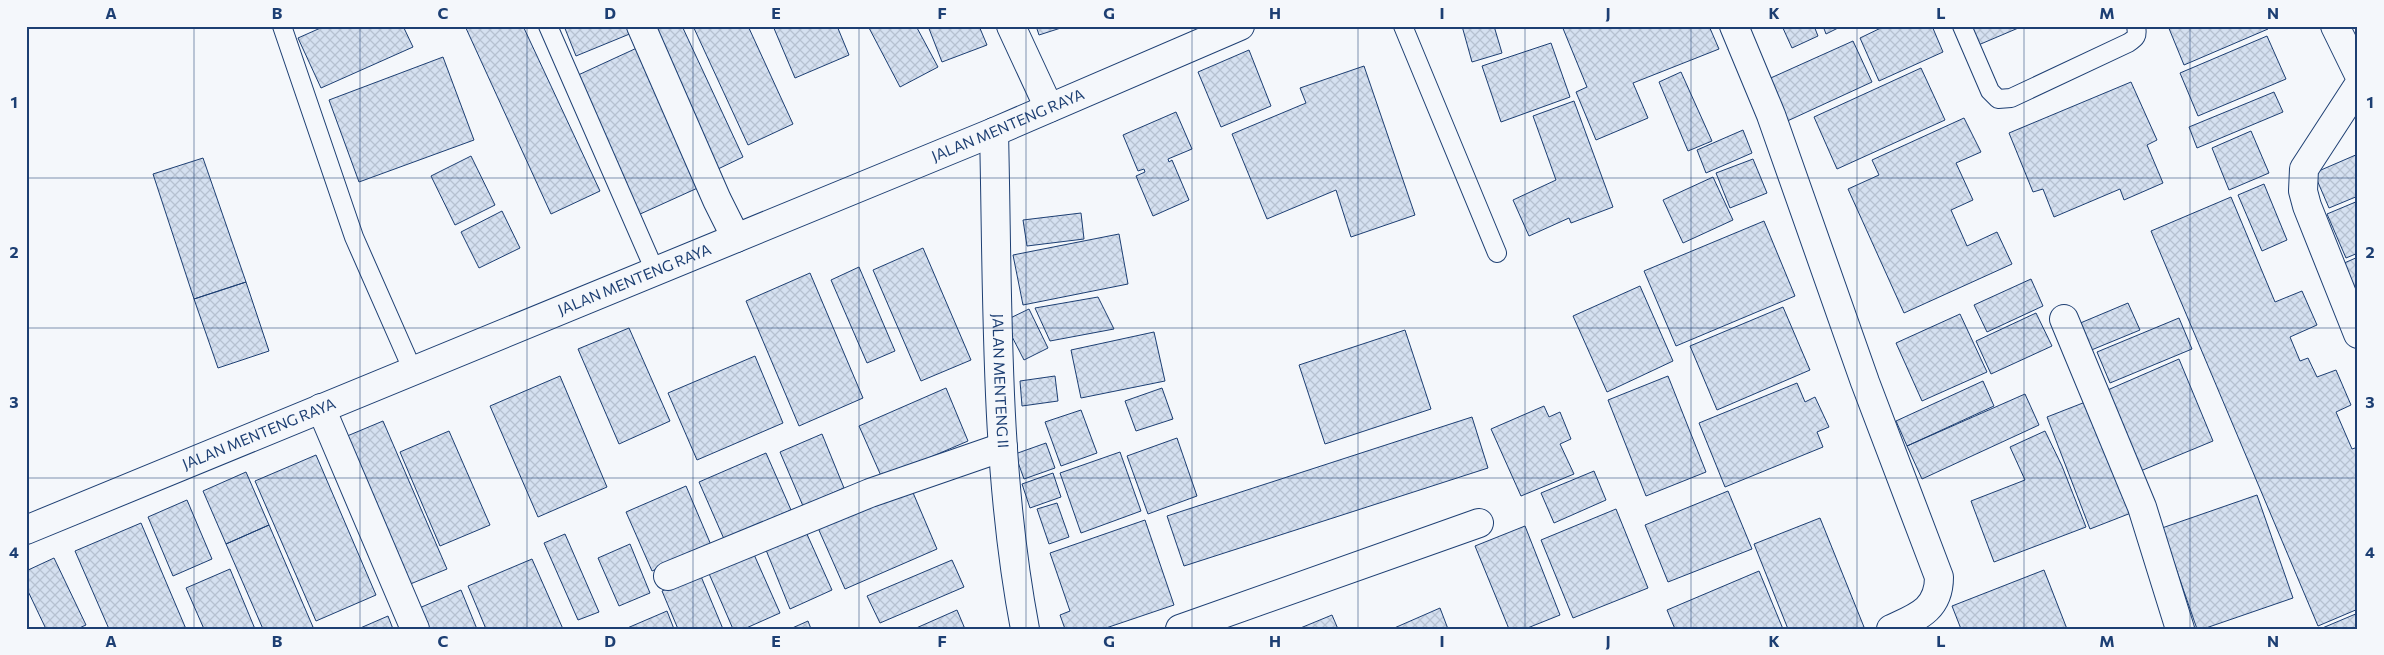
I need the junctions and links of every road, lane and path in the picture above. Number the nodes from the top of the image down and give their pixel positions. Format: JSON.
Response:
{"nodes":[{"id":1,"x":282,"y":26,"type":"edge"},
{"id":2,"x":548,"y":26,"type":"edge"},
{"id":3,"x":641,"y":26,"type":"edge"},
{"id":4,"x":1010,"y":26,"type":"edge"},
{"id":5,"x":1403,"y":26,"type":"edge"},
{"id":6,"x":1734,"y":26,"type":"edge"},
{"id":7,"x":1962,"y":26,"type":"edge"},
{"id":8,"x":2136,"y":26,"type":"edge"},
{"id":9,"x":2335,"y":26,"type":"edge"},
{"id":10,"x":1237,"y":27,"type":"edge"},
{"id":11,"x":2358,"y":73,"type":"edge"},
{"id":12,"x":2358,"y":86,"type":"edge"},
{"id":13,"x":1049,"y":108,"type":"junction"},
{"id":14,"x":994,"y":132,"type":"junction"},
{"id":15,"x":736,"y":238,"type":"junction"},
{"id":16,"x":1497,"y":253,"type":"dead end"},
{"id":17,"x":655,"y":271,"type":"junction"},
{"id":18,"x":2064,"y":319,"type":"dead end"},
{"id":19,"x":2358,"y":334,"type":"edge"},
{"id":20,"x":413,"y":371,"type":"junction"},
{"id":21,"x":321,"y":408,"type":"junction"},
{"id":22,"x":1003,"y":447,"type":"junction"},
{"id":23,"x":1479,"y":523,"type":"dead end"},
{"id":24,"x":26,"y":530,"type":"edge"},
{"id":25,"x":668,"y":576,"type":"dead end"},
{"id":26,"x":415,"y":629,"type":"edge"},
{"id":27,"x":1025,"y":629,"type":"edge"},
{"id":28,"x":1180,"y":629,"type":"edge"},
{"id":29,"x":1891,"y":629,"type":"edge"},
{"id":30,"x":2180,"y":629,"type":"edge"}],
"edges":[{"from":1,"to":20,"type":"lane"},
{"from":2,"to":17,"type":"lane"},
{"from":3,"to":15,"type":"street"},
{"from":4,"to":13,"type":"street"},
{"from":5,"to":16,"type":"lane"},
{"from":6,"to":29,"type":"street"},
{"from":7,"to":8,"type":"lane"},
{"from":9,"to":11,"type":"street"},
{"from":10,"to":13,"type":"street","name":"JALAN MENTENG RAYA"},
{"from":12,"to":19,"type":"street"},
{"from":13,"to":14,"type":"street","name":"JALAN MENTENG RAYA"},
{"from":14,"to":15,"type":"street","name":"JALAN MENTENG RAYA"},
{"from":14,"to":22,"type":"street","name":"JALAN MENTENG II"},
{"from":15,"to":17,"type":"street","name":"JALAN MENTENG RAYA"},
{"from":17,"to":20,"type":"street","name":"JALAN MENTENG RAYA"},
{"from":18,"to":30,"type":"street"},
{"from":20,"to":21,"type":"street","name":"JALAN MENTENG RAYA"},
{"from":21,"to":24,"type":"street","name":"JALAN MENTENG RAYA"},
{"from":21,"to":26,"type":"street"},
{"from":22,"to":25,"type":"street"},
{"from":22,"to":27,"type":"street","name":"JALAN MENTENG II"},
{"from":23,"to":28,"type":"street"}]}
